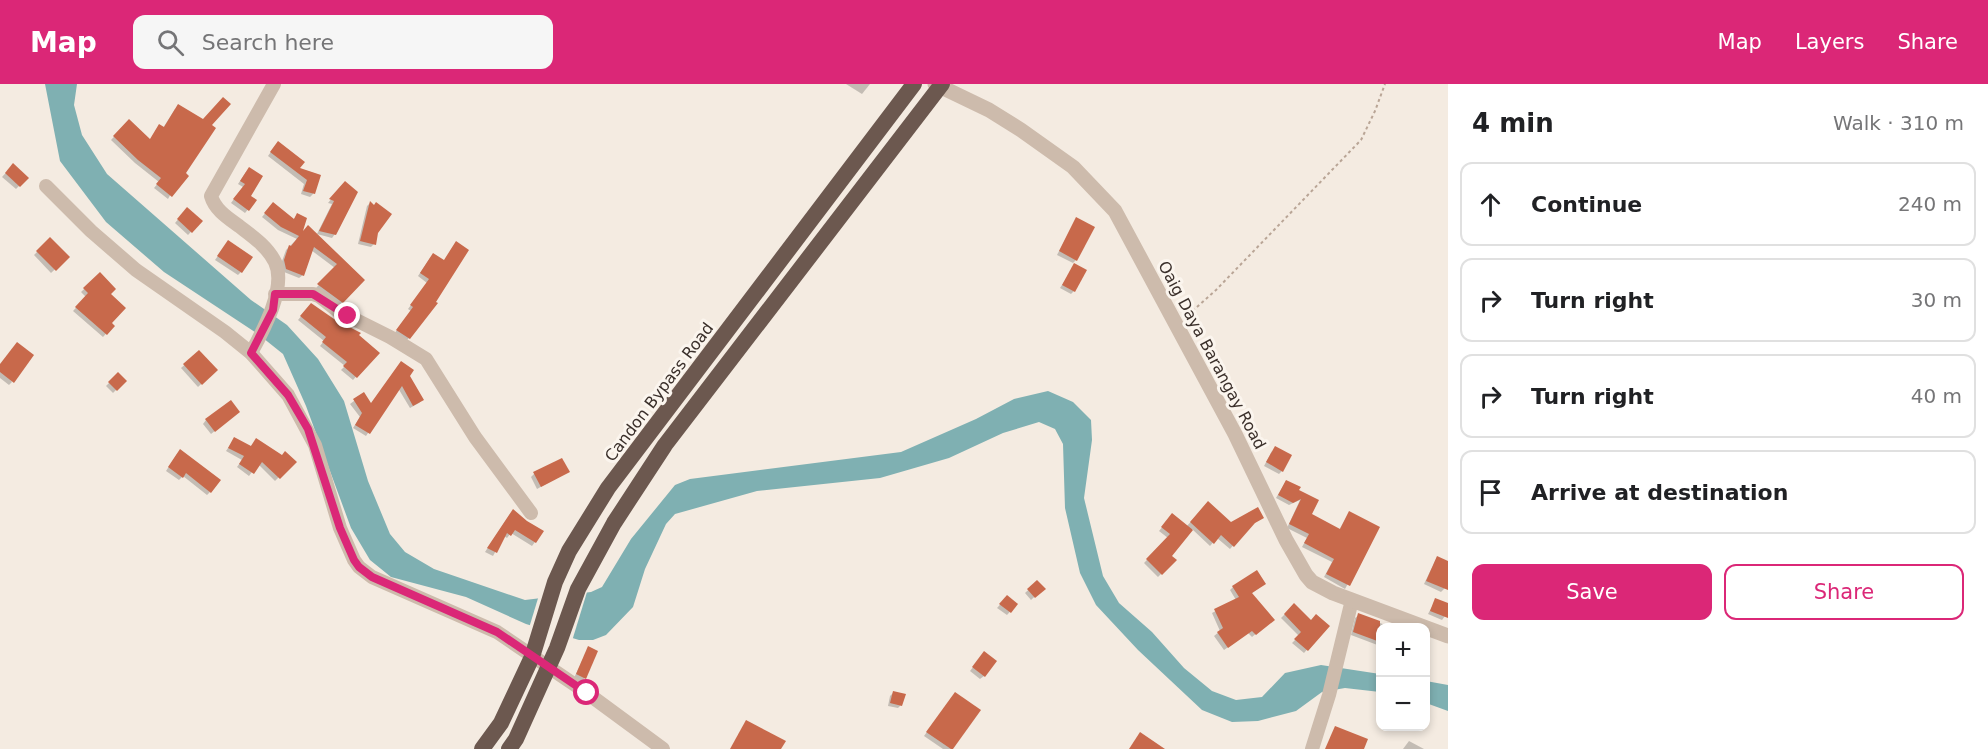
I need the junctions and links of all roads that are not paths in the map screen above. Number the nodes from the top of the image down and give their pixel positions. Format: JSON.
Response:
{"nodes":[{"id":1,"x":274,"y":84,"type":"edge"},
{"id":2,"x":914,"y":84,"type":"edge"},
{"id":3,"x":939,"y":85,"type":"edge"},
{"id":4,"x":46,"y":186,"type":"dead end"},
{"id":5,"x":275,"y":294,"type":"junction"},
{"id":6,"x":251,"y":353,"type":"junction"},
{"id":7,"x":531,"y":513,"type":"dead end"},
{"id":8,"x":1352,"y":600,"type":"junction"},
{"id":9,"x":1448,"y":636,"type":"edge"},
{"id":10,"x":534,"y":649,"type":"junction"},
{"id":11,"x":549,"y":667,"type":"junction"},
{"id":12,"x":482,"y":749,"type":"edge"},
{"id":13,"x":509,"y":749,"type":"edge"},
{"id":14,"x":663,"y":749,"type":"edge"},
{"id":15,"x":1312,"y":749,"type":"edge"}],
"edges":[{"from":1,"to":5,"type":"street"},
{"from":2,"to":10,"type":"highway","name":"Candon Bypass Road"},
{"from":3,"to":8,"type":"street","name":"Oaig Daya Barangay Road"},
{"from":3,"to":11,"type":"highway"},
{"from":4,"to":6,"type":"street"},
{"from":5,"to":6,"type":"street"},
{"from":5,"to":7,"type":"street"},
{"from":6,"to":10,"type":"street"},
{"from":8,"to":9,"type":"street","name":"Oaig Daya Barangay Road"},
{"from":8,"to":15,"type":"street"},
{"from":10,"to":11,"type":"street"},
{"from":10,"to":12,"type":"highway","name":"Candon Bypass Road"},
{"from":11,"to":13,"type":"highway"},
{"from":11,"to":14,"type":"street"}]}
